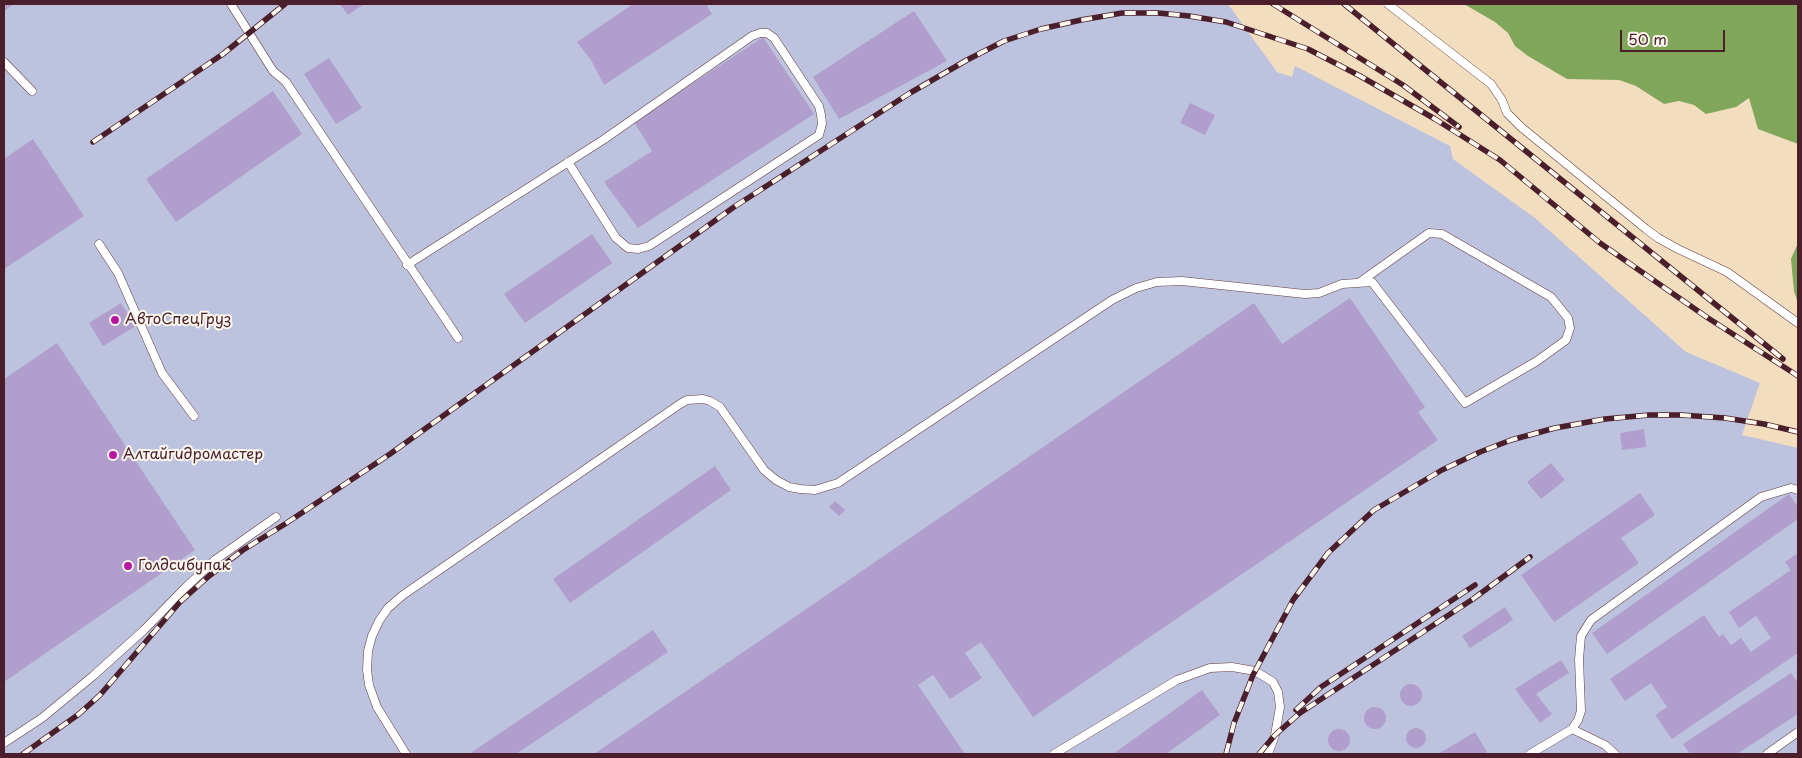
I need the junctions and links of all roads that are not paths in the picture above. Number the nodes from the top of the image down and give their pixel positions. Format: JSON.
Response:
{"nodes":[{"id":1,"x":231,"y":4,"type":"edge"},
{"id":2,"x":1388,"y":4,"type":"edge"},
{"id":3,"x":4,"y":62,"type":"edge"},
{"id":4,"x":32,"y":91,"type":"dead end"},
{"id":5,"x":568,"y":162,"type":"junction"},
{"id":6,"x":99,"y":244,"type":"dead end"},
{"id":7,"x":407,"y":265,"type":"junction"},
{"id":8,"x":1360,"y":282,"type":"junction"},
{"id":9,"x":1798,"y":323,"type":"edge"},
{"id":10,"x":458,"y":338,"type":"dead end"},
{"id":11,"x":194,"y":416,"type":"dead end"},
{"id":12,"x":1798,"y":490,"type":"edge"},
{"id":13,"x":276,"y":517,"type":"dead end"},
{"id":14,"x":1572,"y":729,"type":"junction"},
{"id":15,"x":1798,"y":732,"type":"edge"},
{"id":16,"x":4,"y":743,"type":"edge"},
{"id":17,"x":406,"y":754,"type":"edge"},
{"id":18,"x":1054,"y":754,"type":"edge"},
{"id":19,"x":1268,"y":754,"type":"edge"},
{"id":20,"x":1530,"y":754,"type":"edge"},
{"id":21,"x":1615,"y":754,"type":"edge"},
{"id":22,"x":1767,"y":754,"type":"edge"}],
"edges":[{"from":1,"to":7,"type":"lane"},
{"from":2,"to":9,"type":"lane"},
{"from":3,"to":4,"type":"lane"},
{"from":5,"to":5,"type":"lane"},
{"from":5,"to":7,"type":"lane"},
{"from":6,"to":11,"type":"lane"},
{"from":7,"to":10,"type":"lane"},
{"from":8,"to":8,"type":"lane"},
{"from":8,"to":17,"type":"lane"},
{"from":12,"to":14,"type":"lane"},
{"from":13,"to":16,"type":"lane"},
{"from":14,"to":20,"type":"lane"},
{"from":14,"to":21,"type":"lane"},
{"from":15,"to":22,"type":"lane"},
{"from":18,"to":19,"type":"lane"}]}
